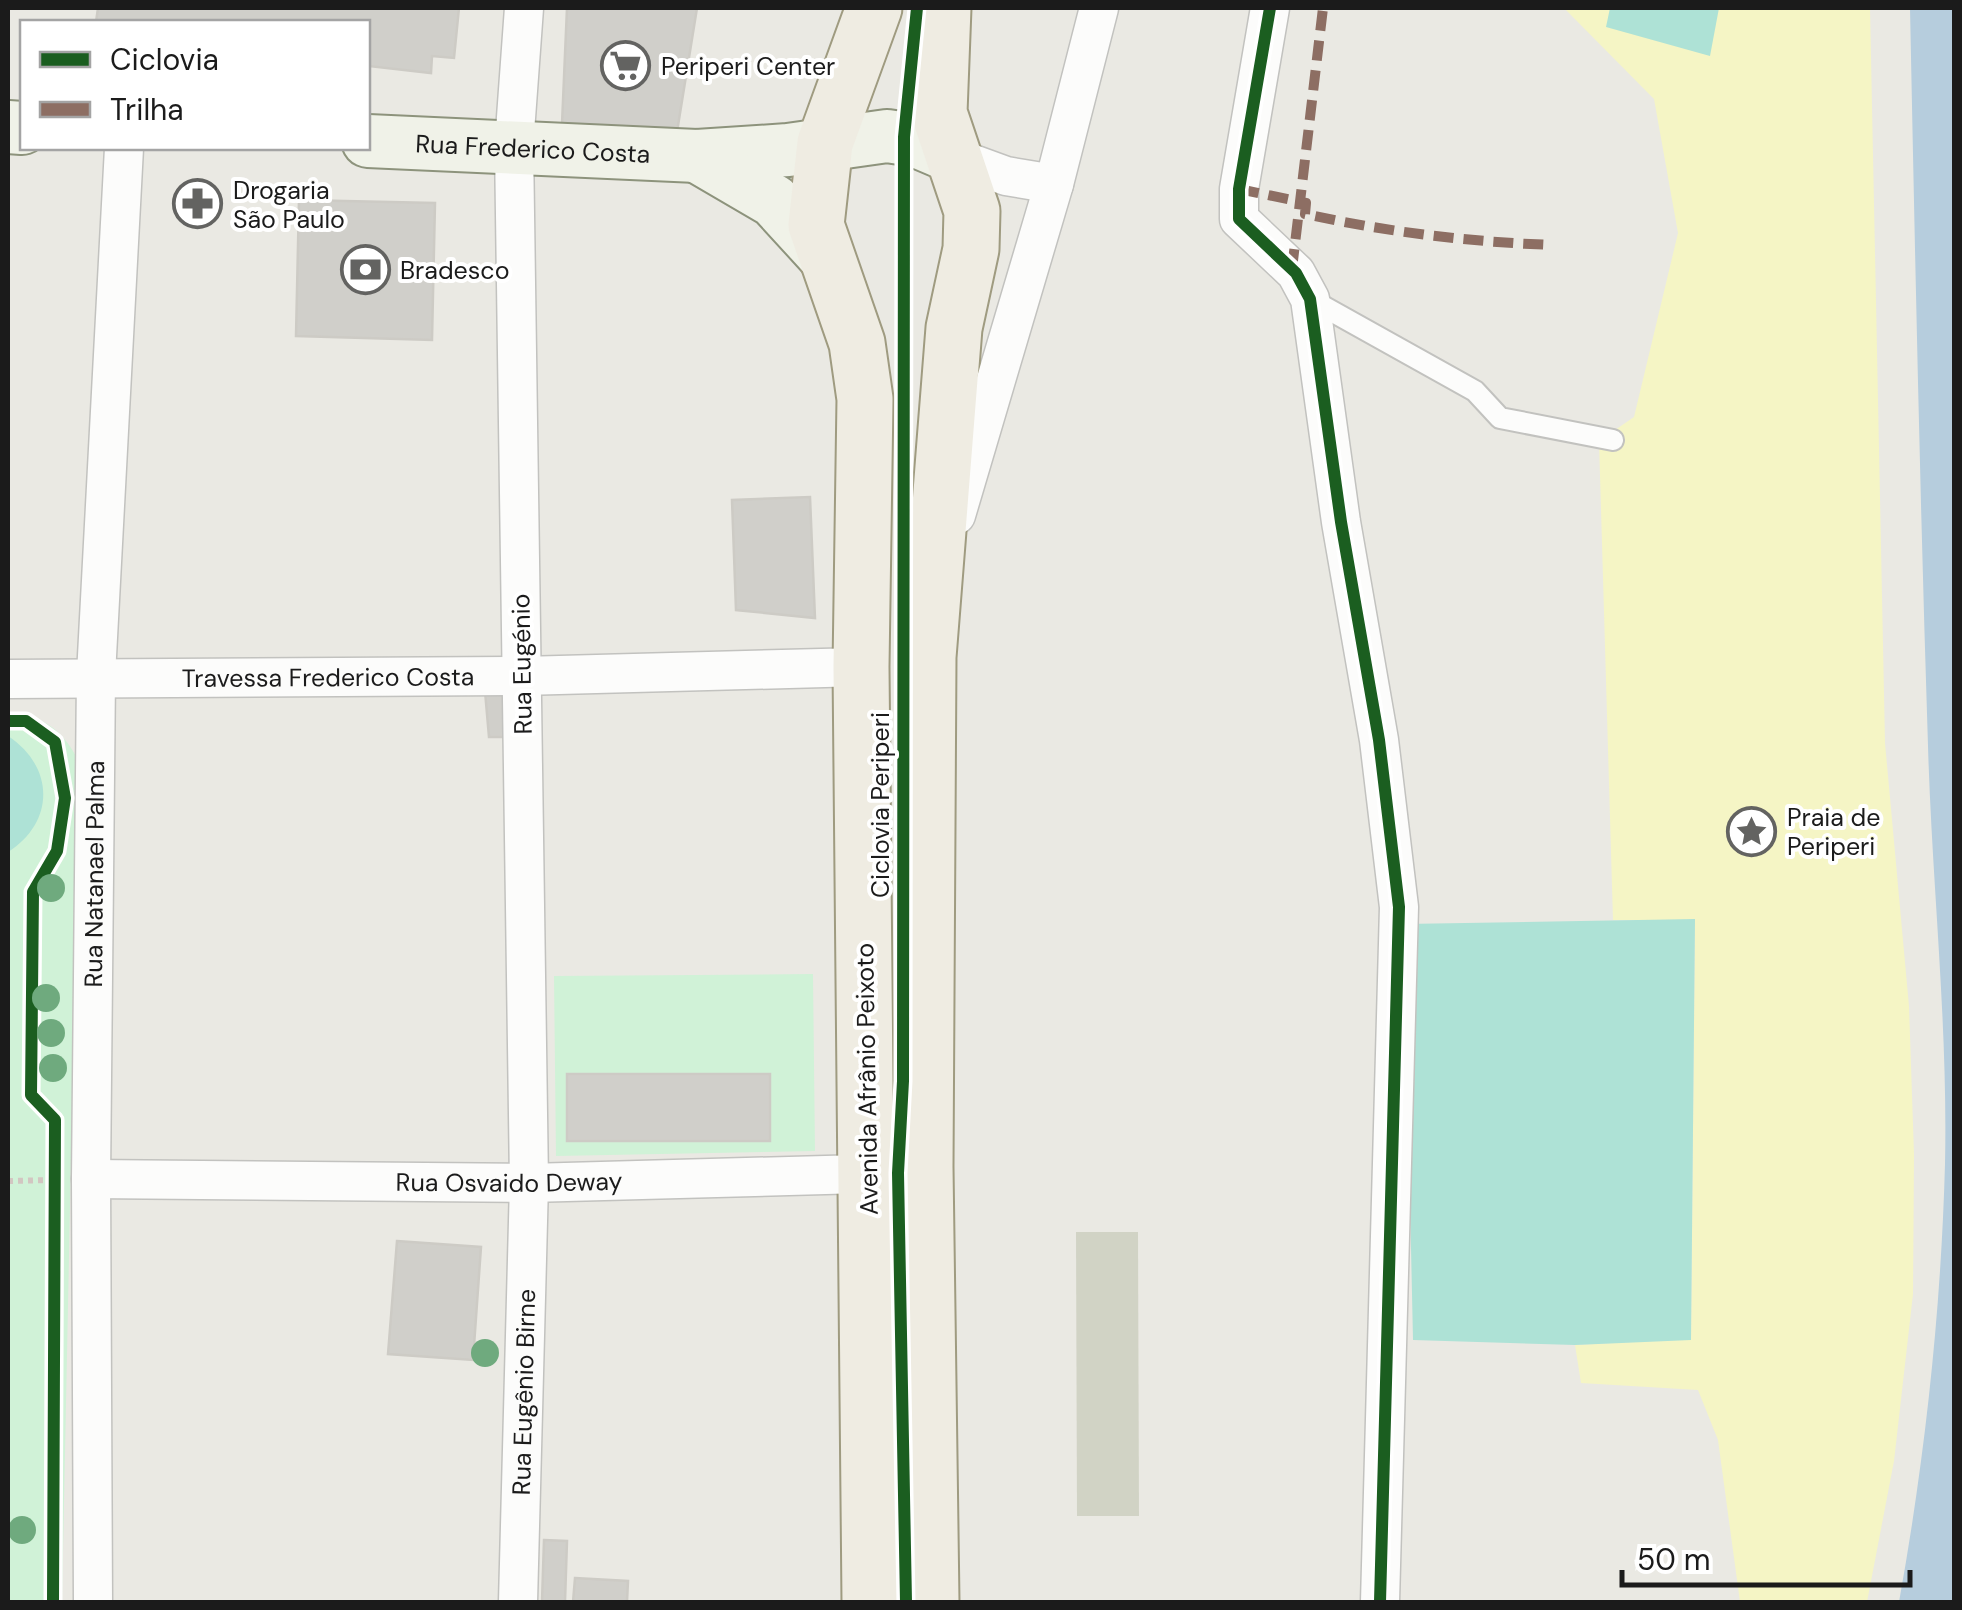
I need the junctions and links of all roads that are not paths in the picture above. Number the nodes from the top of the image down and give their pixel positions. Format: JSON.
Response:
{"nodes":[{"id":1,"x":524,"y":8,"type":"edge"},
{"id":2,"x":874,"y":8,"type":"edge"},
{"id":3,"x":943,"y":8,"type":"edge"},
{"id":4,"x":1098,"y":8,"type":"edge"},
{"id":5,"x":1270,"y":8,"type":"edge"},
{"id":6,"x":370,"y":141,"type":"edge"},
{"id":7,"x":825,"y":144,"type":"junction"},
{"id":8,"x":514,"y":145,"type":"junction"},
{"id":9,"x":124,"y":150,"type":"edge"},
{"id":10,"x":697,"y":156,"type":"junction"},
{"id":11,"x":954,"y":157,"type":"junction"},
{"id":12,"x":1054,"y":184,"type":"junction"},
{"id":13,"x":828,"y":259,"type":"junction"},
{"id":14,"x":1310,"y":299,"type":"junction"},
{"id":15,"x":1614,"y":440,"type":"dead end"},
{"id":16,"x":930,"y":603,"type":"junction"},
{"id":17,"x":861,"y":667,"type":"junction"},
{"id":18,"x":96,"y":675,"type":"junction"},
{"id":19,"x":522,"y":676,"type":"junction"},
{"id":20,"x":8,"y":679,"type":"edge"},
{"id":21,"x":925,"y":1167,"type":"junction"},
{"id":22,"x":869,"y":1172,"type":"junction"},
{"id":23,"x":67,"y":1175,"type":"junction"},
{"id":24,"x":529,"y":1183,"type":"junction"},
{"id":25,"x":93,"y":1602,"type":"edge"},
{"id":26,"x":518,"y":1602,"type":"edge"},
{"id":27,"x":870,"y":1602,"type":"edge"},
{"id":28,"x":932,"y":1602,"type":"edge"},
{"id":29,"x":1380,"y":1602,"type":"edge"}],
"edges":[{"from":1,"to":8,"type":"street","name":"Rua Eugénio"},
{"from":2,"to":7,"type":"main road","name":"Avenida Afrânio Peixoto"},
{"from":3,"to":11,"type":"main road"},
{"from":4,"to":12,"type":"street"},
{"from":5,"to":14,"type":"street"},
{"from":6,"to":8,"type":"main road","name":"Rua Frederico Costa"},
{"from":7,"to":10,"type":"main road","name":"Rua Frederico Costa"},
{"from":7,"to":11,"type":"main road"},
{"from":7,"to":13,"type":"main road","name":"Avenida Afrânio Peixoto"},
{"from":8,"to":10,"type":"main road","name":"Rua Frederico Costa"},
{"from":8,"to":19,"type":"street","name":"Rua Eugénio"},
{"from":9,"to":18,"type":"street","name":"Rua Natanael Palma"},
{"from":10,"to":13,"type":"main road","name":"Rua Frederico Costa"},
{"from":11,"to":12,"type":"street"},
{"from":11,"to":16,"type":"main road"},
{"from":12,"to":16,"type":"street"},
{"from":13,"to":17,"type":"main road","name":"Avenida Afrânio Peixoto"},
{"from":14,"to":15,"type":"lane"},
{"from":14,"to":29,"type":"street"},
{"from":16,"to":21,"type":"main road"},
{"from":17,"to":19,"type":"street","name":"Travessa Frederico Costa"},
{"from":17,"to":22,"type":"main road","name":"Avenida Afrânio Peixoto"},
{"from":18,"to":19,"type":"street","name":"Travessa Frederico Costa"},
{"from":18,"to":20,"type":"street","name":"Travessa Frederico Costa"},
{"from":18,"to":23,"type":"street","name":"Rua Natanael Palma"},
{"from":19,"to":24,"type":"street","name":"Rua Eugénio"},
{"from":21,"to":22,"type":"street","name":"Rua Osvaido Deway"},
{"from":21,"to":28,"type":"main road"},
{"from":22,"to":24,"type":"street","name":"Rua Osvaido Deway"},
{"from":22,"to":27,"type":"main road","name":"Avenida Afrânio Peixoto"},
{"from":23,"to":24,"type":"street","name":"Rua Osvaido Deway"},
{"from":23,"to":25,"type":"street","name":"Rua Natanael Palma"},
{"from":24,"to":26,"type":"street","name":"Rua Eugênio Birne"}]}
